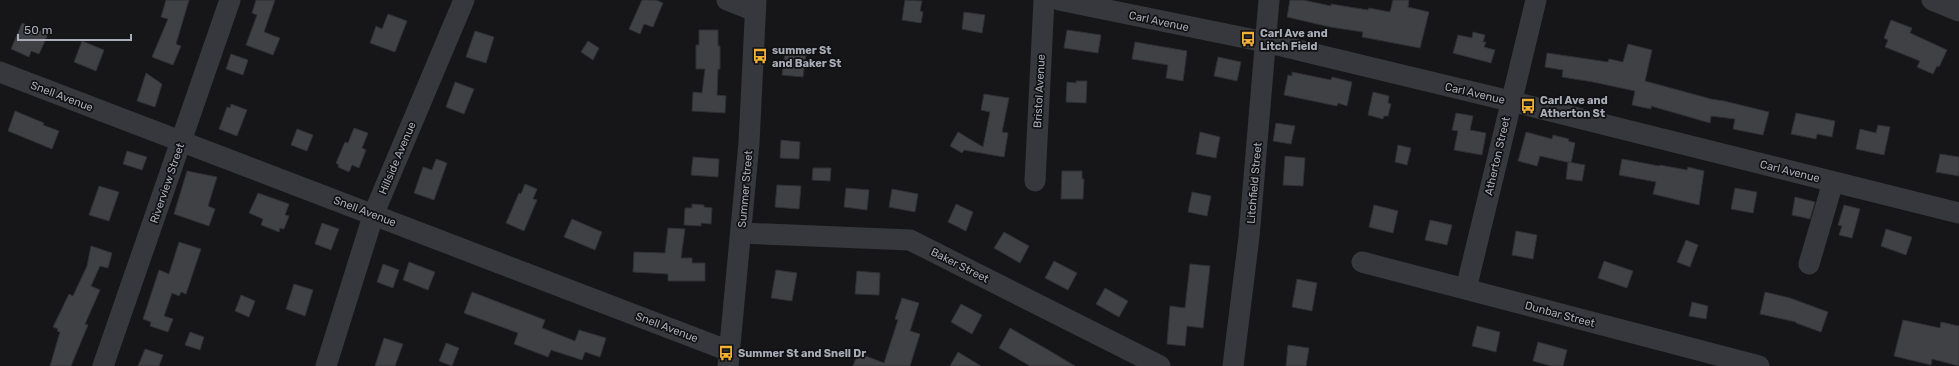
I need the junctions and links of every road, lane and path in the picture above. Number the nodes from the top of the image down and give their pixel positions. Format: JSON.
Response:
{"nodes":[{"id":1,"x":230,"y":0,"type":"edge"},
{"id":2,"x":464,"y":0,"type":"edge"},
{"id":3,"x":727,"y":0,"type":"edge"},
{"id":4,"x":1044,"y":0,"type":"edge"},
{"id":5,"x":1059,"y":0,"type":"edge"},
{"id":6,"x":1270,"y":0,"type":"edge"},
{"id":7,"x":1536,"y":0,"type":"edge"},
{"id":8,"x":1932,"y":0,"type":"edge"},
{"id":9,"x":755,"y":6,"type":"edge"},
{"id":10,"x":1959,"y":11,"type":"edge"},
{"id":11,"x":1265,"y":42,"type":"junction"},
{"id":12,"x":0,"y":72,"type":"edge"},
{"id":13,"x":1510,"y":101,"type":"junction"},
{"id":14,"x":181,"y":142,"type":"junction"},
{"id":15,"x":1035,"y":181,"type":"dead end"},
{"id":16,"x":1833,"y":182,"type":"junction"},
{"id":17,"x":1959,"y":213,"type":"edge"},
{"id":18,"x":374,"y":214,"type":"junction"},
{"id":19,"x":741,"y":233,"type":"junction"},
{"id":20,"x":1362,"y":262,"type":"dead end"},
{"id":21,"x":1809,"y":264,"type":"dead end"},
{"id":22,"x":1466,"y":289,"type":"junction"},
{"id":23,"x":729,"y":359,"type":"edge"},
{"id":24,"x":103,"y":366,"type":"edge"},
{"id":25,"x":326,"y":366,"type":"edge"},
{"id":26,"x":1160,"y":366,"type":"edge"},
{"id":27,"x":1233,"y":366,"type":"edge"},
{"id":28,"x":1759,"y":366,"type":"edge"}],
"edges":[{"from":1,"to":14,"type":"street","name":"Riverview Street"},
{"from":2,"to":18,"type":"street","name":"Hillside Avenue"},
{"from":3,"to":9,"type":"street","name":"Summer Street"},
{"from":4,"to":15,"type":"street","name":"Bristol Avenue"},
{"from":5,"to":11,"type":"street","name":"Carl Avenue"},
{"from":6,"to":11,"type":"street","name":"Litchfield Street"},
{"from":7,"to":13,"type":"street","name":"Atherton Street"},
{"from":8,"to":10,"type":"street"},
{"from":9,"to":19,"type":"street","name":"Summer Street"},
{"from":11,"to":13,"type":"street","name":"Carl Avenue"},
{"from":11,"to":27,"type":"street","name":"Litchfield Street"},
{"from":12,"to":14,"type":"street","name":"Snell Avenue"},
{"from":13,"to":16,"type":"street","name":"Carl Avenue"},
{"from":13,"to":22,"type":"street","name":"Atherton Street"},
{"from":14,"to":18,"type":"street","name":"Snell Avenue"},
{"from":14,"to":24,"type":"street","name":"Riverview Street"},
{"from":16,"to":17,"type":"street","name":"Carl Avenue"},
{"from":16,"to":21,"type":"street"},
{"from":18,"to":23,"type":"street","name":"Snell Avenue"},
{"from":18,"to":25,"type":"street","name":"Hillside Avenue"},
{"from":19,"to":23,"type":"street","name":"Summer Street"},
{"from":19,"to":26,"type":"street","name":"Baker Street"},
{"from":20,"to":22,"type":"street","name":"Dunbar Street"},
{"from":22,"to":28,"type":"street","name":"Dunbar Street"}]}
